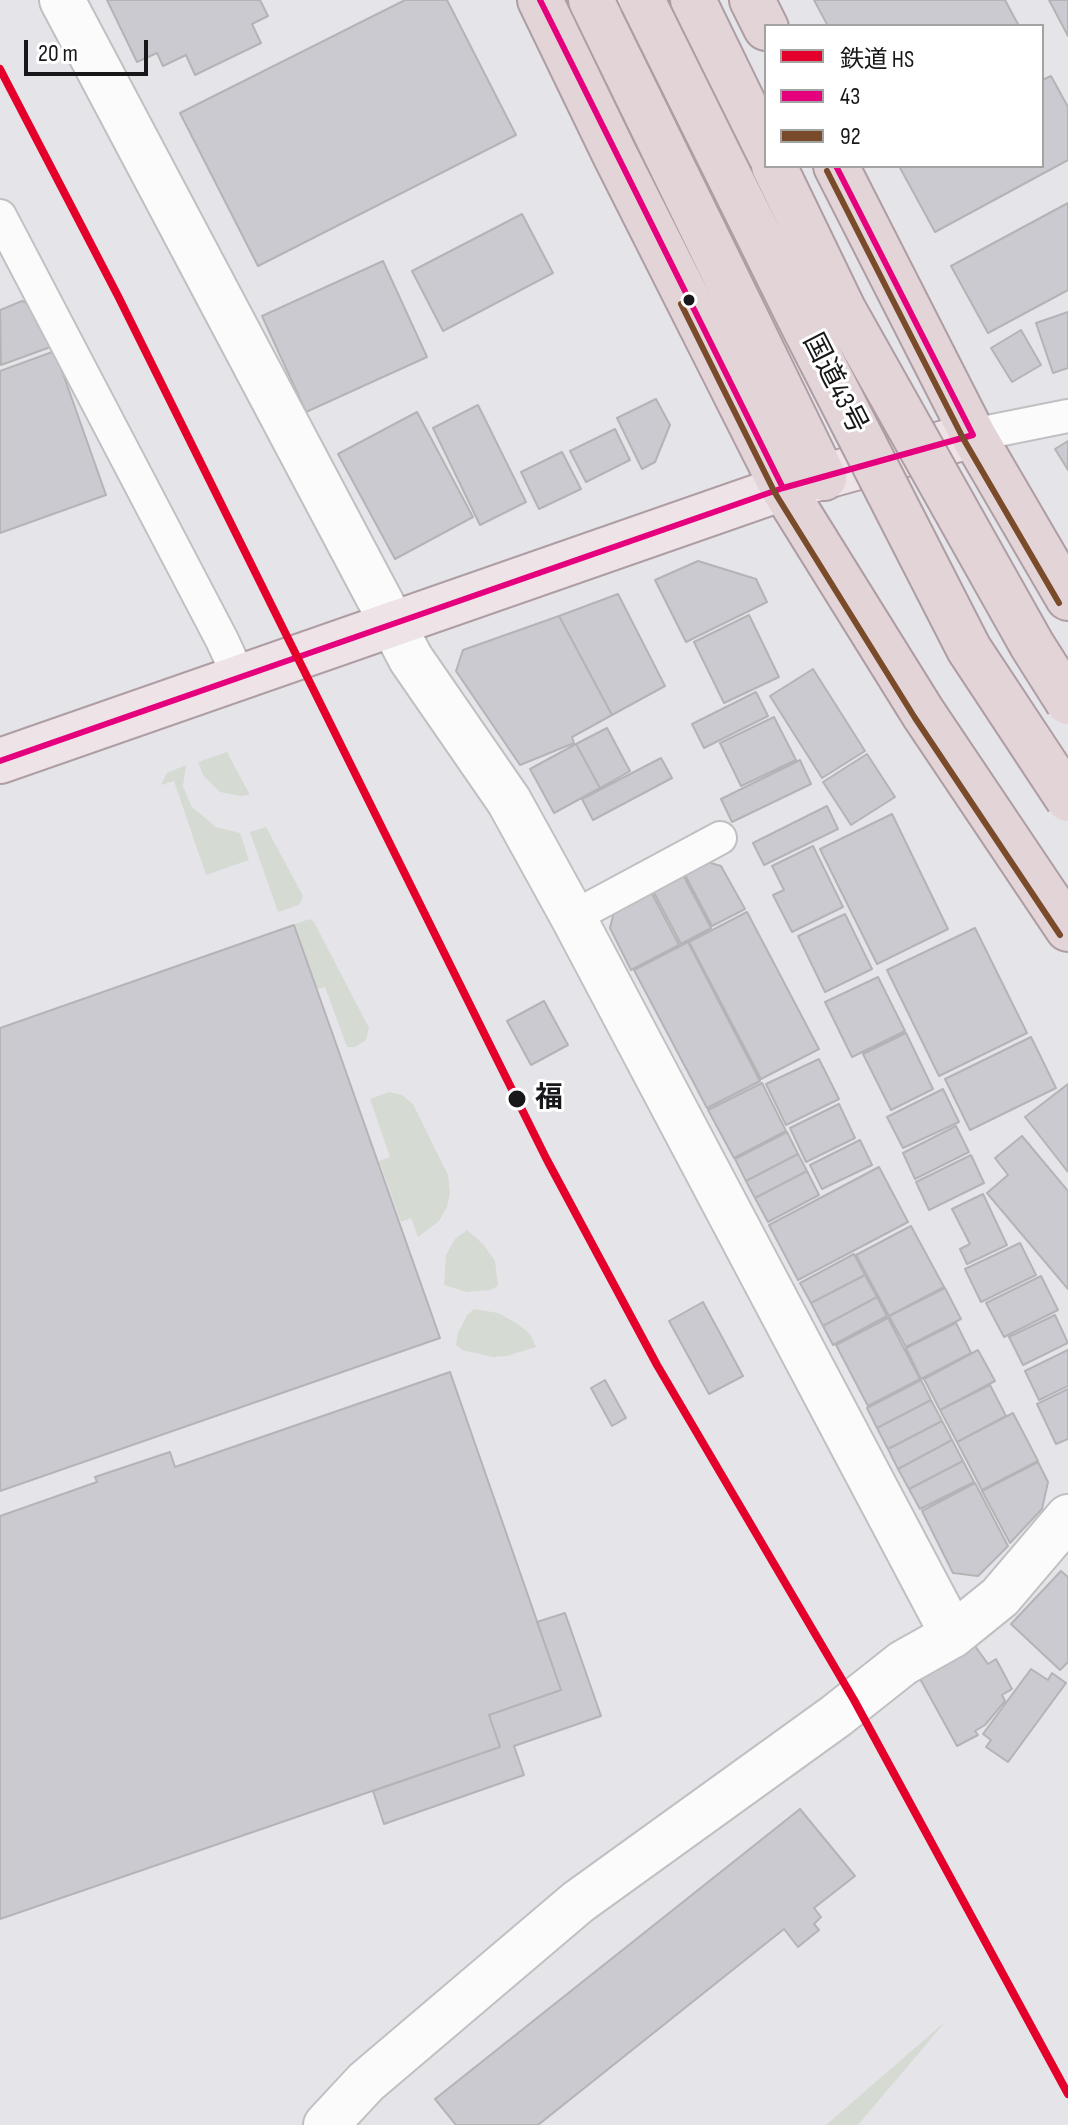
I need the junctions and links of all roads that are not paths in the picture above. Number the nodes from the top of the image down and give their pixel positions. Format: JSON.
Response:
{"nodes":[{"id":1,"x":62,"y":0,"type":"edge"},
{"id":2,"x":540,"y":0,"type":"edge"},
{"id":3,"x":591,"y":0,"type":"edge"},
{"id":4,"x":642,"y":0,"type":"edge"},
{"id":5,"x":693,"y":0,"type":"edge"},
{"id":6,"x":752,"y":0,"type":"edge"},
{"id":7,"x":764,"y":24,"type":"edge"},
{"id":8,"x":764,"y":146,"type":"edge"},
{"id":9,"x":775,"y":168,"type":"edge"},
{"id":10,"x":837,"y":168,"type":"edge"},
{"id":11,"x":0,"y":216,"type":"edge"},
{"id":12,"x":1068,"y":416,"type":"edge"},
{"id":13,"x":973,"y":435,"type":"junction"},
{"id":14,"x":804,"y":483,"type":"junction"},
{"id":15,"x":1068,"y":598,"type":"edge"},
{"id":16,"x":392,"y":624,"type":"junction"},
{"id":17,"x":240,"y":679,"type":"junction"},
{"id":18,"x":1068,"y":702,"type":"edge"},
{"id":19,"x":0,"y":761,"type":"edge"},
{"id":20,"x":1068,"y":799,"type":"edge"},
{"id":21,"x":720,"y":838,"type":"dead end"},
{"id":22,"x":573,"y":917,"type":"junction"},
{"id":23,"x":1068,"y":929,"type":"edge"},
{"id":24,"x":1068,"y":1517,"type":"edge"},
{"id":25,"x":953,"y":1635,"type":"junction"},
{"id":26,"x":326,"y":2125,"type":"edge"}],
"edges":[{"from":1,"to":16,"type":"street"},
{"from":2,"to":14,"type":"highway"},
{"from":3,"to":14,"type":"highway"},
{"from":4,"to":20,"type":"highway","name":"国道43号","bridge":true},
{"from":5,"to":8,"type":"highway"},
{"from":6,"to":7,"type":"highway"},
{"from":9,"to":18,"type":"highway","name":"国道43号","bridge":true},
{"from":10,"to":13,"type":"highway"},
{"from":11,"to":17,"type":"street"},
{"from":12,"to":13,"type":"street"},
{"from":13,"to":14,"type":"main road"},
{"from":13,"to":15,"type":"highway"},
{"from":14,"to":16,"type":"main road"},
{"from":14,"to":23,"type":"highway"},
{"from":16,"to":17,"type":"main road"},
{"from":16,"to":22,"type":"street"},
{"from":17,"to":19,"type":"main road"},
{"from":21,"to":22,"type":"street"},
{"from":22,"to":25,"type":"street"},
{"from":24,"to":25,"type":"street"},
{"from":25,"to":26,"type":"street"}]}
